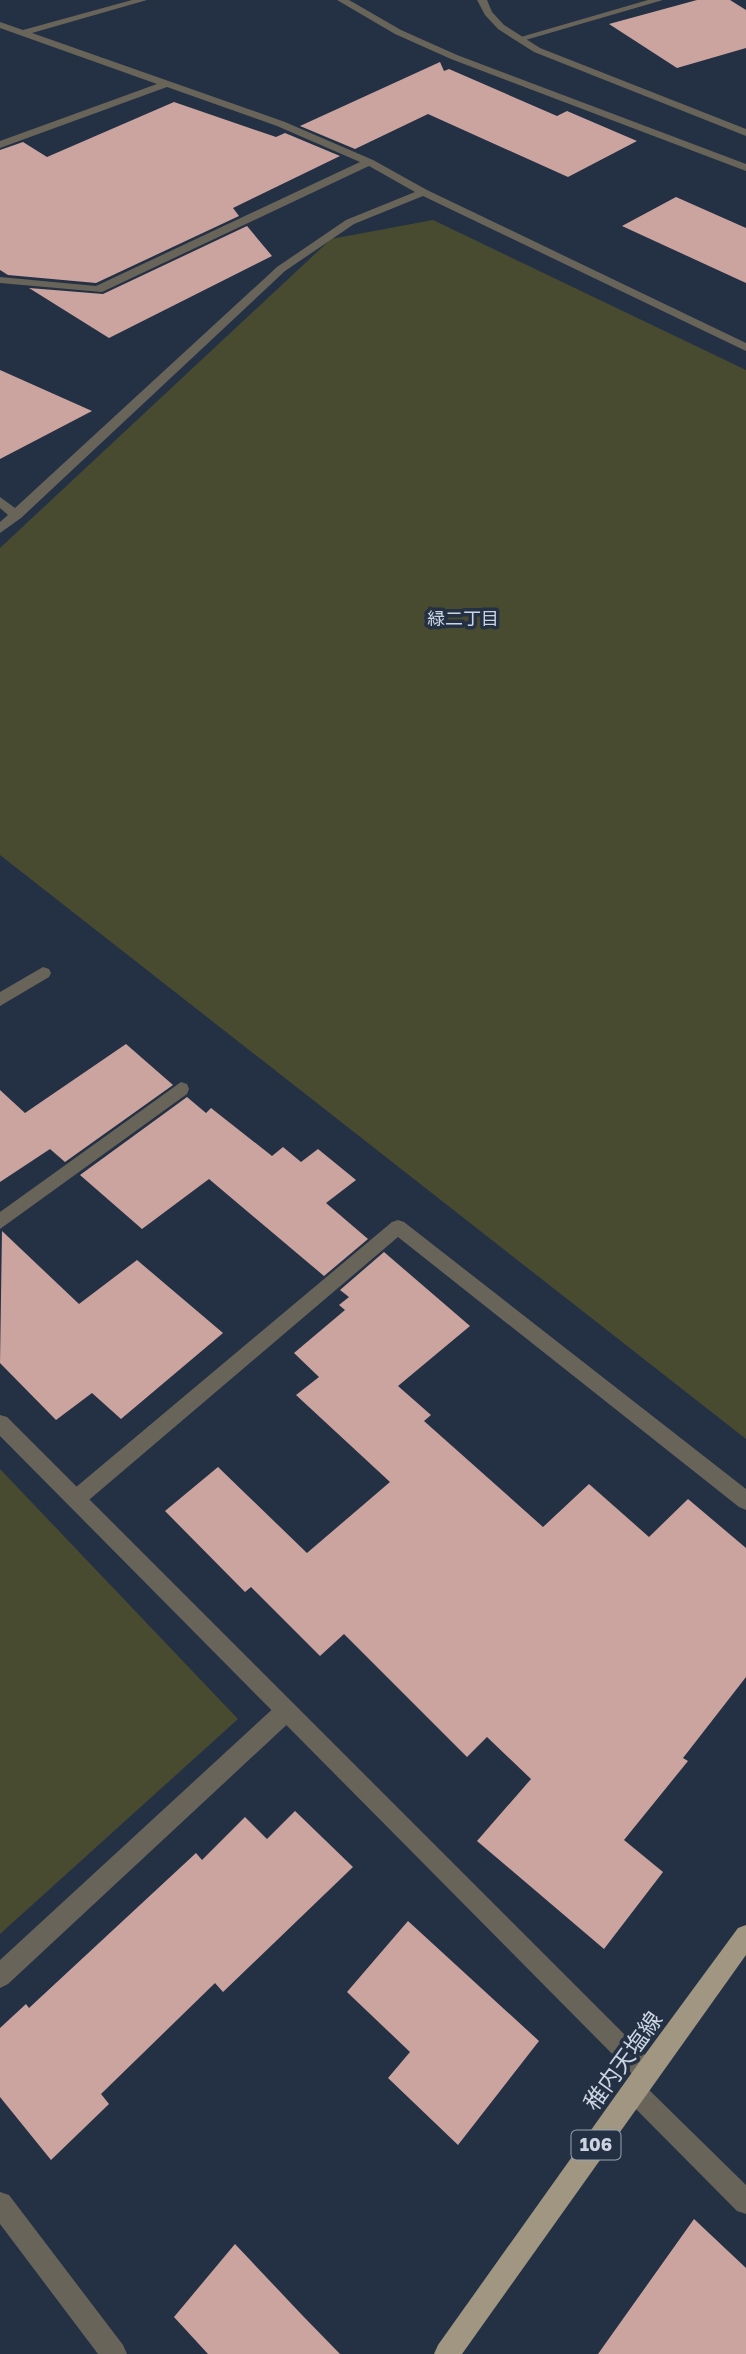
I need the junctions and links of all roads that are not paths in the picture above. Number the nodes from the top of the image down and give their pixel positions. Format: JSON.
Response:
{"nodes":[{"id":1,"x":142,"y":0,"type":"edge"},
{"id":2,"x":342,"y":0,"type":"edge"},
{"id":3,"x":482,"y":0,"type":"edge"},
{"id":4,"x":658,"y":0,"type":"edge"},
{"id":5,"x":0,"y":26,"type":"edge"},
{"id":6,"x":22,"y":33,"type":"junction"},
{"id":7,"x":519,"y":39,"type":"junction"},
{"id":8,"x":166,"y":84,"type":"junction"},
{"id":9,"x":746,"y":133,"type":"edge"},
{"id":10,"x":0,"y":145,"type":"edge"},
{"id":11,"x":369,"y":162,"type":"junction"},
{"id":12,"x":746,"y":168,"type":"edge"},
{"id":13,"x":424,"y":192,"type":"junction"},
{"id":14,"x":0,"y":280,"type":"edge"},
{"id":15,"x":746,"y":347,"type":"edge"},
{"id":16,"x":0,"y":502,"type":"edge"},
{"id":17,"x":16,"y":515,"type":"junction"},
{"id":18,"x":0,"y":529,"type":"edge"},
{"id":19,"x":43,"y":973,"type":"dead end"},
{"id":20,"x":0,"y":1000,"type":"edge"},
{"id":21,"x":181,"y":1089,"type":"dead end"},
{"id":22,"x":0,"y":1222,"type":"edge"},
{"id":23,"x":0,"y":1423,"type":"edge"},
{"id":24,"x":76,"y":1499,"type":"junction"},
{"id":25,"x":746,"y":1501,"type":"edge"},
{"id":26,"x":286,"y":1711,"type":"junction"},
{"id":27,"x":746,"y":1936,"type":"edge"},
{"id":28,"x":0,"y":1976,"type":"edge"},
{"id":29,"x":640,"y":2081,"type":"junction"},
{"id":30,"x":746,"y":2202,"type":"edge"},
{"id":31,"x":0,"y":2204,"type":"edge"},
{"id":32,"x":114,"y":2354,"type":"edge"},
{"id":33,"x":447,"y":2354,"type":"edge"}],
"edges":[{"from":1,"to":6,"type":"street"},
{"from":2,"to":12,"type":"street"},
{"from":3,"to":7,"type":"street"},
{"from":4,"to":7,"type":"street"},
{"from":5,"to":6,"type":"street"},
{"from":6,"to":8,"type":"street"},
{"from":7,"to":9,"type":"street"},
{"from":8,"to":10,"type":"street"},
{"from":8,"to":11,"type":"street"},
{"from":11,"to":13,"type":"street"},
{"from":11,"to":14,"type":"street"},
{"from":13,"to":15,"type":"street"},
{"from":13,"to":17,"type":"street"},
{"from":16,"to":17,"type":"street"},
{"from":17,"to":18,"type":"street"},
{"from":19,"to":20,"type":"street"},
{"from":21,"to":22,"type":"street"},
{"from":23,"to":24,"type":"street"},
{"from":24,"to":25,"type":"street"},
{"from":24,"to":26,"type":"street"},
{"from":26,"to":28,"type":"street"},
{"from":26,"to":29,"type":"street"},
{"from":27,"to":29,"type":"main road","name":"稚内天塩線","number":"106"},
{"from":29,"to":30,"type":"street"},
{"from":29,"to":33,"type":"main road","name":"稚内天塩線","number":"106"},
{"from":31,"to":32,"type":"street"}]}
